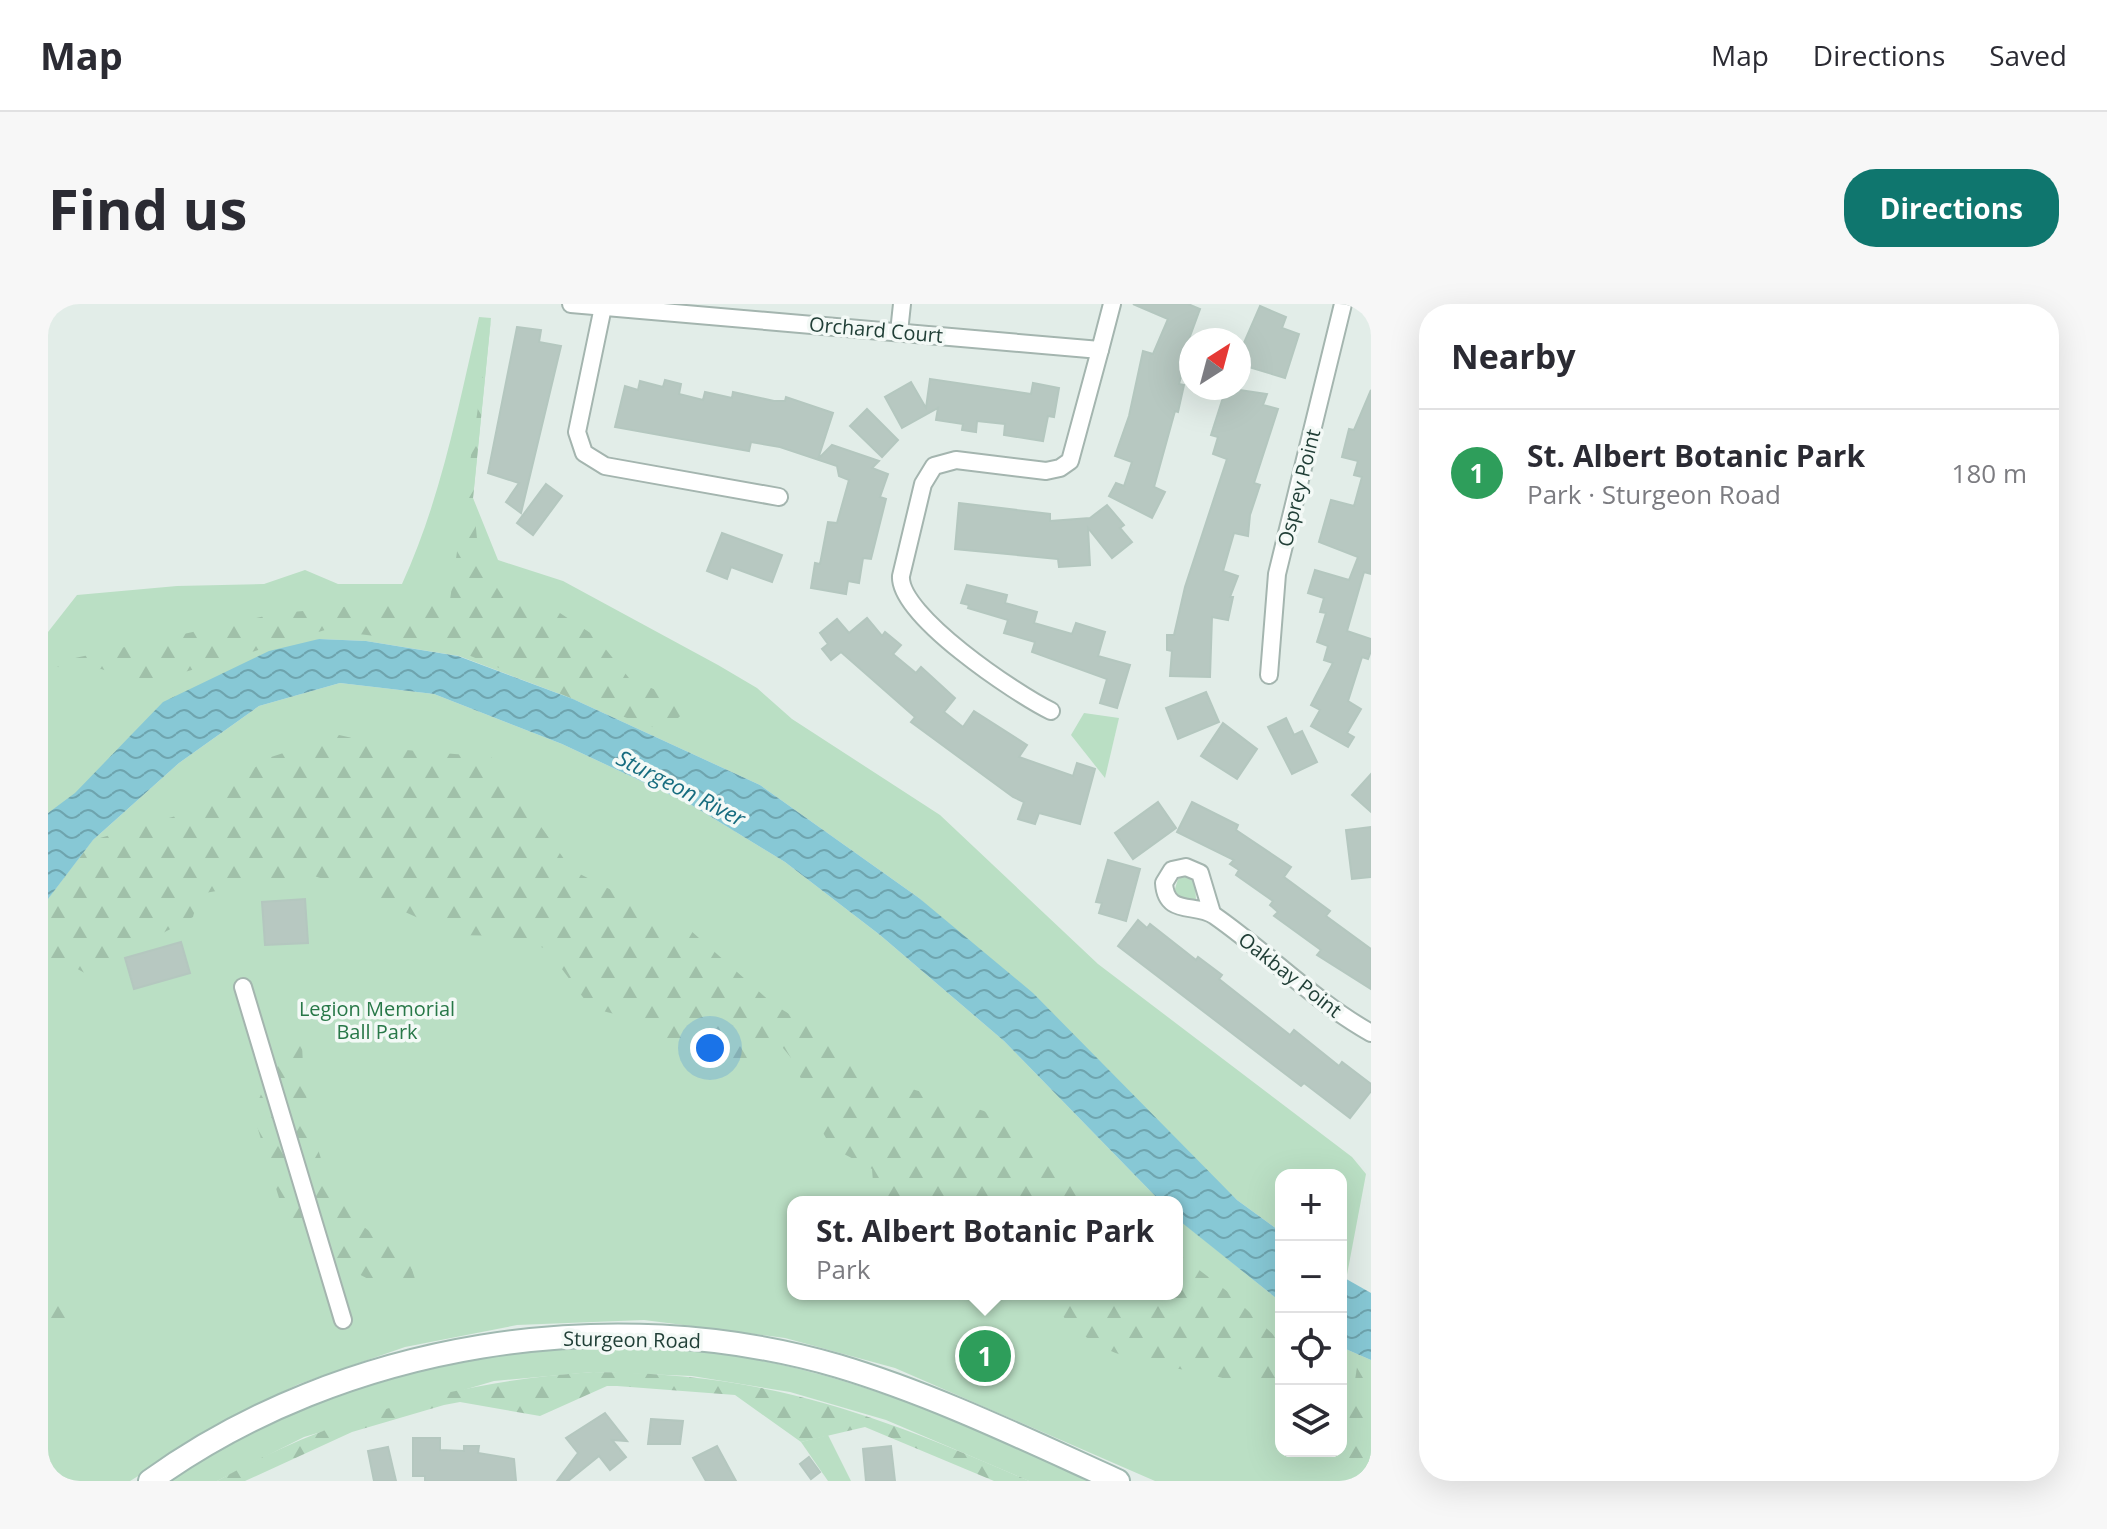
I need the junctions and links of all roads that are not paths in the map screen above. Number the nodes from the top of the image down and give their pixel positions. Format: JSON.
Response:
{"nodes":[{"id":1,"x":571,"y":304,"type":"edge"},
{"id":2,"x":902,"y":304,"type":"edge"},
{"id":3,"x":1112,"y":304,"type":"edge"},
{"id":4,"x":1343,"y":304,"type":"edge"},
{"id":5,"x":603,"y":307,"type":"junction"},
{"id":6,"x":899,"y":332,"type":"junction"},
{"id":7,"x":1100,"y":350,"type":"junction"},
{"id":8,"x":779,"y":497,"type":"dead end"},
{"id":9,"x":1269,"y":675,"type":"dead end"},
{"id":10,"x":1051,"y":711,"type":"dead end"},
{"id":11,"x":1212,"y":913,"type":"dead end"},
{"id":12,"x":243,"y":987,"type":"dead end"},
{"id":13,"x":1371,"y":1033,"type":"edge"},
{"id":14,"x":343,"y":1320,"type":"dead end"},
{"id":15,"x":150,"y":1481,"type":"edge"},
{"id":16,"x":1118,"y":1481,"type":"edge"}],
"edges":[{"from":1,"to":5,"type":"street","name":"Orchard Court"},
{"from":2,"to":6,"type":"street"},
{"from":3,"to":7,"type":"street"},
{"from":4,"to":9,"type":"street","name":"Osprey Point"},
{"from":5,"to":6,"type":"street","name":"Orchard Court"},
{"from":5,"to":8,"type":"street"},
{"from":6,"to":7,"type":"street","name":"Orchard Court"},
{"from":7,"to":10,"type":"street"},
{"from":11,"to":13,"type":"street","name":"Oakbay Point"},
{"from":12,"to":14,"type":"street"},
{"from":15,"to":16,"type":"main road","name":"Sturgeon Road"}]}
